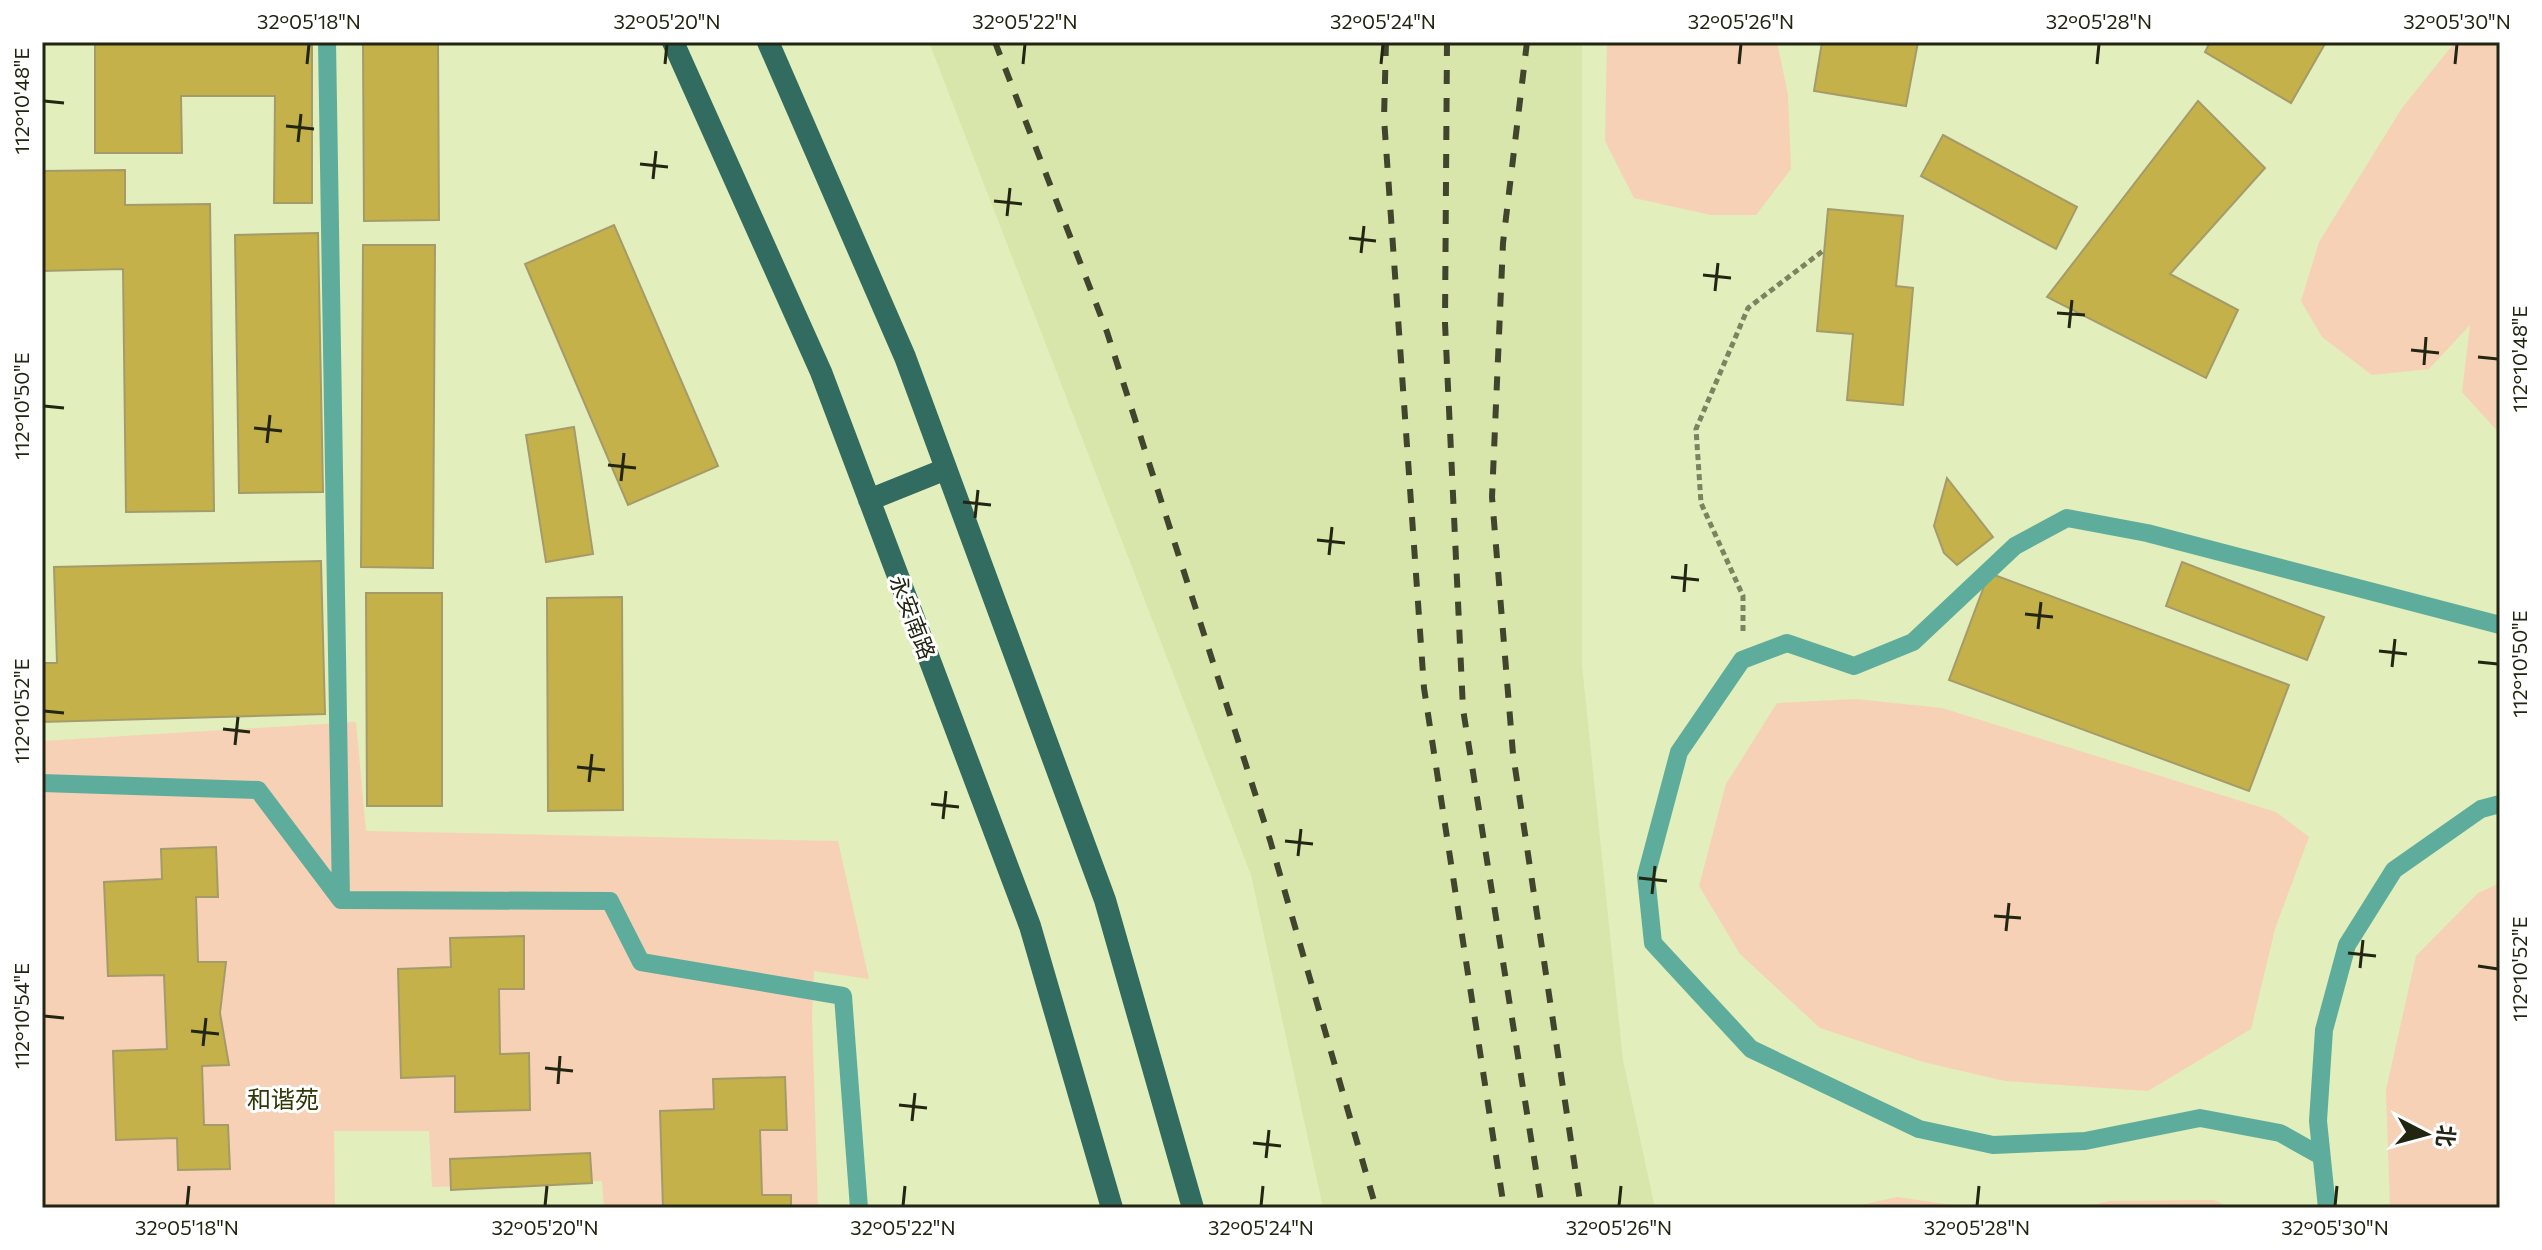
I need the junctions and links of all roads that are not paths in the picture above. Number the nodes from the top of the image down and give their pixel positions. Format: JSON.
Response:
{"nodes":[{"id":1,"x":327,"y":42,"type":"edge"},
{"id":2,"x":673,"y":42,"type":"edge"},
{"id":3,"x":768,"y":42,"type":"edge"},
{"id":4,"x":946,"y":469,"type":"junction"},
{"id":5,"x":869,"y":500,"type":"junction"},
{"id":6,"x":2500,"y":625,"type":"edge"},
{"id":7,"x":42,"y":783,"type":"edge"},
{"id":8,"x":2500,"y":804,"type":"edge"},
{"id":9,"x":341,"y":900,"type":"junction"},
{"id":10,"x":2321,"y":1156,"type":"junction"},
{"id":11,"x":859,"y":1208,"type":"edge"},
{"id":12,"x":1112,"y":1208,"type":"edge"},
{"id":13,"x":1193,"y":1208,"type":"edge"},
{"id":14,"x":2327,"y":1208,"type":"edge"}],
"edges":[{"from":1,"to":9,"type":"lane"},
{"from":2,"to":5,"type":"main road","name":"永安南路"},
{"from":3,"to":4,"type":"main road"},
{"from":4,"to":5,"type":"main road"},
{"from":4,"to":13,"type":"main road"},
{"from":5,"to":12,"type":"main road","name":"永安南路"},
{"from":6,"to":10,"type":"lane"},
{"from":7,"to":9,"type":"lane"},
{"from":8,"to":10,"type":"lane"},
{"from":9,"to":11,"type":"lane"},
{"from":10,"to":14,"type":"lane"}]}
